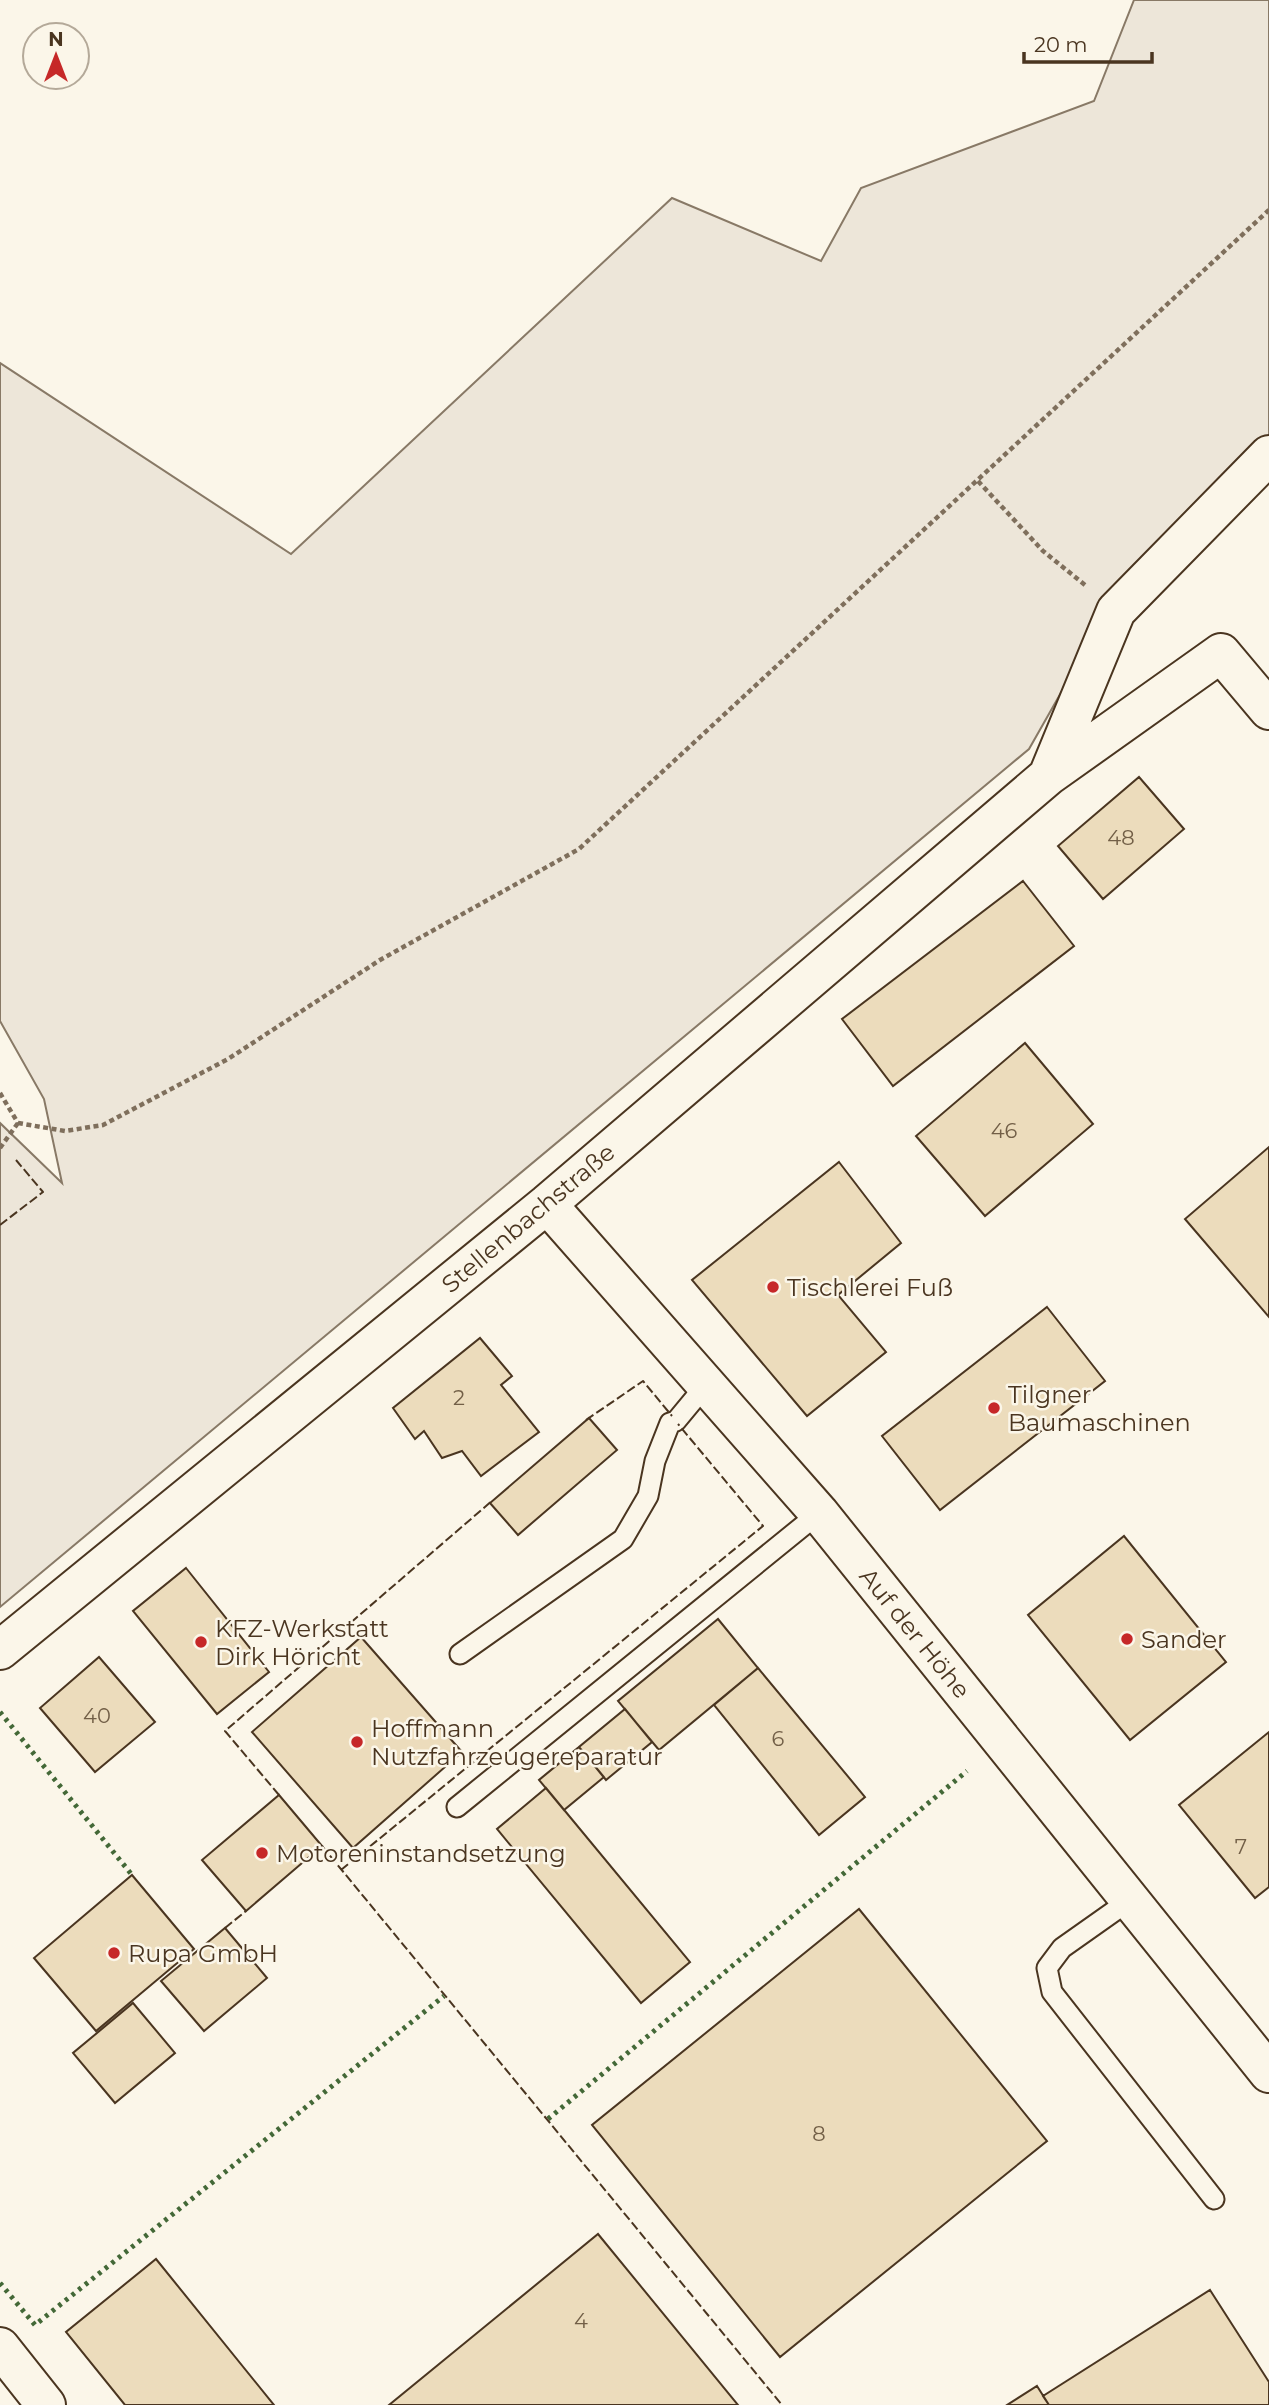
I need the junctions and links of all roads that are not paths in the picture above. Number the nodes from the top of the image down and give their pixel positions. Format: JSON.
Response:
{"nodes":[{"id":1,"x":1269,"y":455,"type":"edge"},
{"id":2,"x":1269,"y":710,"type":"edge"},
{"id":3,"x":1048,"y":776,"type":"junction"},
{"id":4,"x":547,"y":1204,"type":"junction"},
{"id":5,"x":705,"y":1385,"type":"junction"},
{"id":6,"x":819,"y":1513,"type":"junction"},
{"id":7,"x":0,"y":1650,"type":"edge"},
{"id":8,"x":460,"y":1654,"type":"dead end"},
{"id":9,"x":457,"y":1807,"type":"dead end"},
{"id":10,"x":1130,"y":1900,"type":"junction"},
{"id":11,"x":1269,"y":2073,"type":"edge"},
{"id":12,"x":1214,"y":2199,"type":"dead end"},
{"id":13,"x":0,"y":2347,"type":"edge"},
{"id":14,"x":47,"y":2405,"type":"edge"}],
"edges":[{"from":1,"to":3,"type":"street","name":"Stellenbachstraße"},
{"from":2,"to":3,"type":"street","name":"Stellenbachstraße"},
{"from":3,"to":4,"type":"street","name":"Stellenbachstraße"},
{"from":4,"to":5,"type":"street","name":"Auf der Höhe"},
{"from":4,"to":7,"type":"street","name":"Stellenbachstraße"},
{"from":5,"to":6,"type":"street","name":"Auf der Höhe"},
{"from":5,"to":8,"type":"lane"},
{"from":6,"to":9,"type":"lane"},
{"from":6,"to":10,"type":"street","name":"Auf der Höhe"},
{"from":10,"to":11,"type":"street","name":"Auf der Höhe"},
{"from":10,"to":12,"type":"lane"},
{"from":13,"to":14,"type":"street"}]}
